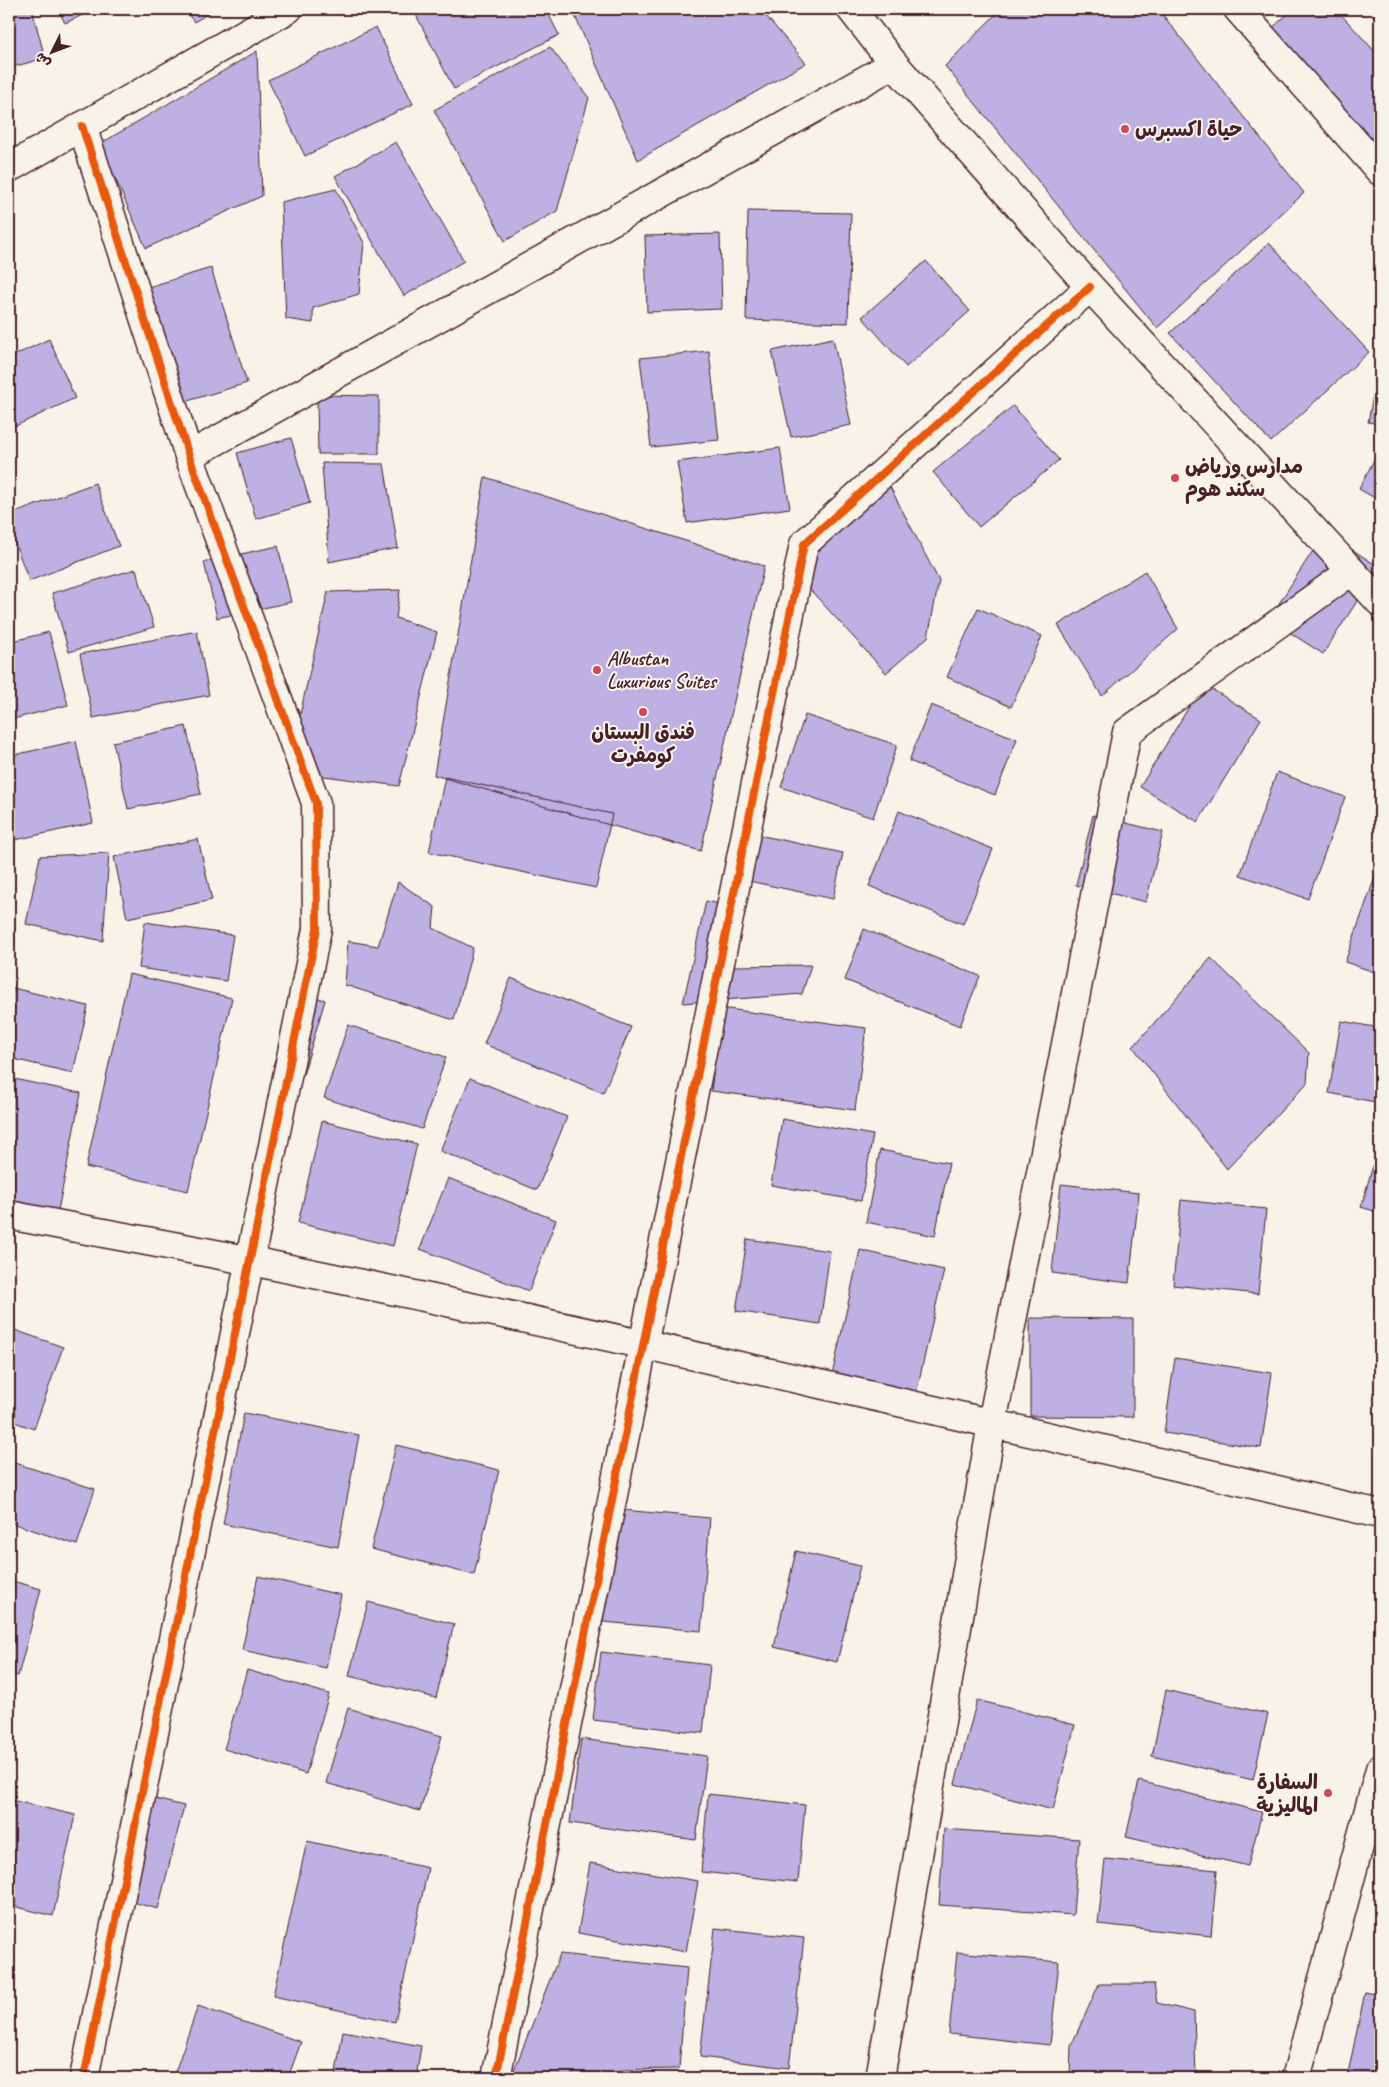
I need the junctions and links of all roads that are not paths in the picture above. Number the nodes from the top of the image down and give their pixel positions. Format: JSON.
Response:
{"nodes":[{"id":1,"x":288,"y":9,"type":"edge"},
{"id":2,"x":851,"y":9,"type":"edge"},
{"id":3,"x":1238,"y":9,"type":"edge"},
{"id":4,"x":894,"y":64,"type":"junction"},
{"id":5,"x":82,"y":126,"type":"junction"},
{"id":6,"x":9,"y":168,"type":"edge"},
{"id":7,"x":1380,"y":171,"type":"edge"},
{"id":8,"x":1090,"y":287,"type":"junction"},
{"id":9,"x":188,"y":456,"type":"junction"},
{"id":10,"x":1350,"y":572,"type":"junction"},
{"id":11,"x":1380,"y":602,"type":"edge"},
{"id":12,"x":9,"y":1216,"type":"edge"},
{"id":13,"x":251,"y":1261,"type":"junction"},
{"id":14,"x":643,"y":1345,"type":"junction"},
{"id":15,"x":992,"y":1423,"type":"junction"},
{"id":16,"x":1380,"y":1514,"type":"edge"},
{"id":17,"x":1380,"y":1769,"type":"edge"},
{"id":18,"x":84,"y":2078,"type":"edge"},
{"id":19,"x":496,"y":2078,"type":"edge"},
{"id":20,"x":880,"y":2078,"type":"edge"},
{"id":21,"x":1296,"y":2078,"type":"edge"}],
"edges":[{"from":1,"to":5,"type":"street"},
{"from":2,"to":4,"type":"street"},
{"from":3,"to":7,"type":"street"},
{"from":4,"to":8,"type":"street"},
{"from":4,"to":9,"type":"street"},
{"from":5,"to":6,"type":"street"},
{"from":5,"to":9,"type":"street"},
{"from":8,"to":10,"type":"street"},
{"from":8,"to":14,"type":"street"},
{"from":9,"to":13,"type":"street"},
{"from":10,"to":11,"type":"street"},
{"from":10,"to":15,"type":"street"},
{"from":12,"to":13,"type":"street"},
{"from":13,"to":14,"type":"street"},
{"from":13,"to":18,"type":"street"},
{"from":14,"to":15,"type":"street"},
{"from":14,"to":19,"type":"street"},
{"from":15,"to":16,"type":"street"},
{"from":15,"to":20,"type":"street"},
{"from":17,"to":21,"type":"street"}]}
